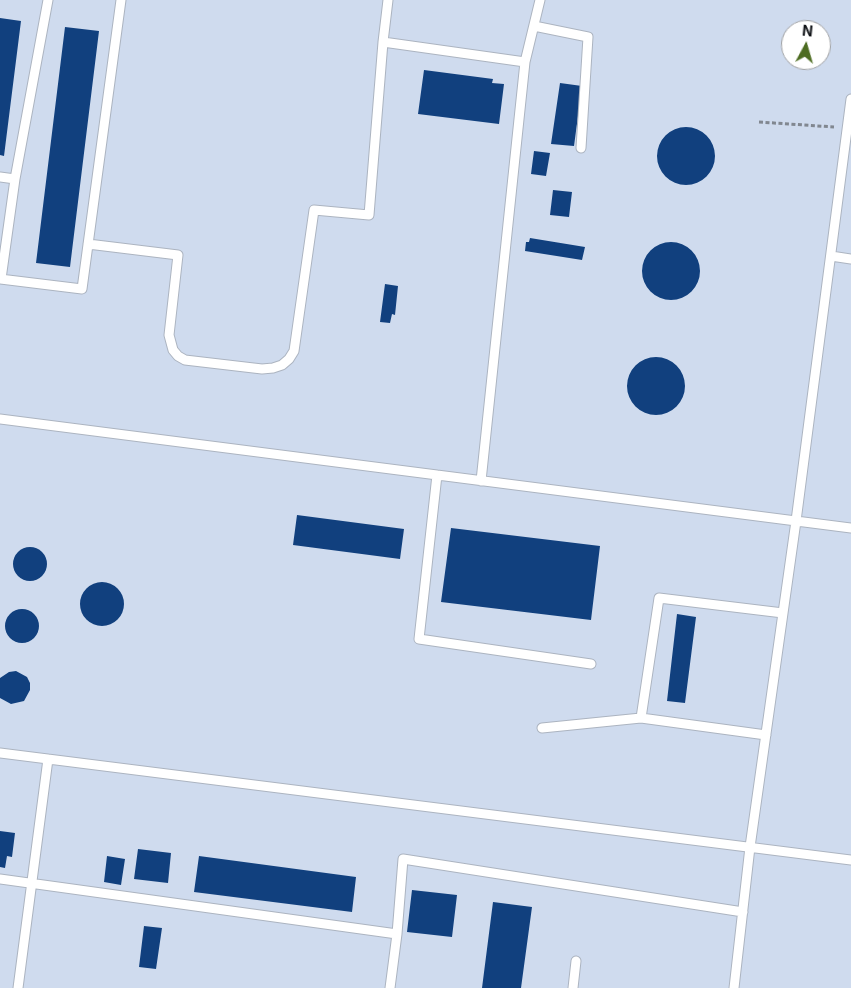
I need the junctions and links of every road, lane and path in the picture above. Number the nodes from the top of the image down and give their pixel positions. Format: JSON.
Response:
{"nodes":[{"id":1,"x":48,"y":0,"type":"edge"},
{"id":2,"x":122,"y":0,"type":"edge"},
{"id":3,"x":388,"y":0,"type":"edge"},
{"id":4,"x":540,"y":0,"type":"edge"},
{"id":5,"x":534,"y":26,"type":"junction"},
{"id":6,"x":383,"y":42,"type":"junction"},
{"id":7,"x":525,"y":62,"type":"junction"},
{"id":8,"x":851,"y":99,"type":"edge"},
{"id":9,"x":759,"y":122,"type":"dead end"},
{"id":10,"x":847,"y":128,"type":"junction"},
{"id":11,"x":581,"y":148,"type":"dead end"},
{"id":12,"x":0,"y":177,"type":"edge"},
{"id":13,"x":15,"y":179,"type":"junction"},
{"id":14,"x":88,"y":244,"type":"junction"},
{"id":15,"x":830,"y":256,"type":"junction"},
{"id":16,"x":851,"y":259,"type":"edge"},
{"id":17,"x":1,"y":279,"type":"edge"},
{"id":18,"x":0,"y":419,"type":"edge"},
{"id":19,"x":437,"y":475,"type":"junction"},
{"id":20,"x":480,"y":481,"type":"junction"},
{"id":21,"x":796,"y":521,"type":"junction"},
{"id":22,"x":851,"y":528,"type":"edge"},
{"id":23,"x":783,"y":613,"type":"junction"},
{"id":24,"x":591,"y":664,"type":"dead end"},
{"id":25,"x":641,"y":718,"type":"junction"},
{"id":26,"x":542,"y":728,"type":"dead end"},
{"id":27,"x":766,"y":735,"type":"junction"},
{"id":28,"x":0,"y":753,"type":"edge"},
{"id":29,"x":48,"y":759,"type":"junction"},
{"id":30,"x":750,"y":846,"type":"junction"},
{"id":31,"x":851,"y":860,"type":"edge"},
{"id":32,"x":0,"y":879,"type":"edge"},
{"id":33,"x":32,"y":883,"type":"junction"},
{"id":34,"x":743,"y":912,"type":"junction"},
{"id":35,"x":397,"y":934,"type":"junction"},
{"id":36,"x":576,"y":961,"type":"dead end"},
{"id":37,"x":18,"y":988,"type":"edge"},
{"id":38,"x":390,"y":988,"type":"edge"},
{"id":39,"x":573,"y":988,"type":"edge"},
{"id":40,"x":734,"y":988,"type":"edge"}],
"edges":[{"from":1,"to":13,"type":"lane"},
{"from":2,"to":14,"type":"lane"},
{"from":3,"to":6,"type":"lane"},
{"from":4,"to":5,"type":"lane"},
{"from":5,"to":7,"type":"lane"},
{"from":5,"to":11,"type":"lane"},
{"from":6,"to":7,"type":"lane"},
{"from":6,"to":14,"type":"lane"},
{"from":7,"to":20,"type":"lane"},
{"from":8,"to":10,"type":"lane"},
{"from":9,"to":10,"type":"path"},
{"from":10,"to":15,"type":"lane"},
{"from":12,"to":13,"type":"lane"},
{"from":13,"to":17,"type":"lane"},
{"from":14,"to":17,"type":"lane"},
{"from":15,"to":16,"type":"lane"},
{"from":15,"to":21,"type":"lane"},
{"from":18,"to":19,"type":"lane"},
{"from":19,"to":20,"type":"lane"},
{"from":19,"to":24,"type":"lane"},
{"from":20,"to":21,"type":"lane"},
{"from":21,"to":22,"type":"lane"},
{"from":21,"to":23,"type":"lane"},
{"from":23,"to":25,"type":"lane"},
{"from":23,"to":27,"type":"lane"},
{"from":25,"to":26,"type":"lane"},
{"from":25,"to":27,"type":"lane"},
{"from":27,"to":30,"type":"lane"},
{"from":28,"to":29,"type":"lane"},
{"from":29,"to":30,"type":"lane"},
{"from":29,"to":33,"type":"lane"},
{"from":30,"to":31,"type":"lane"},
{"from":30,"to":34,"type":"lane"},
{"from":32,"to":33,"type":"lane"},
{"from":33,"to":35,"type":"lane"},
{"from":33,"to":37,"type":"lane"},
{"from":34,"to":35,"type":"lane"},
{"from":34,"to":40,"type":"lane"},
{"from":35,"to":38,"type":"lane"},
{"from":36,"to":39,"type":"lane"}]}
